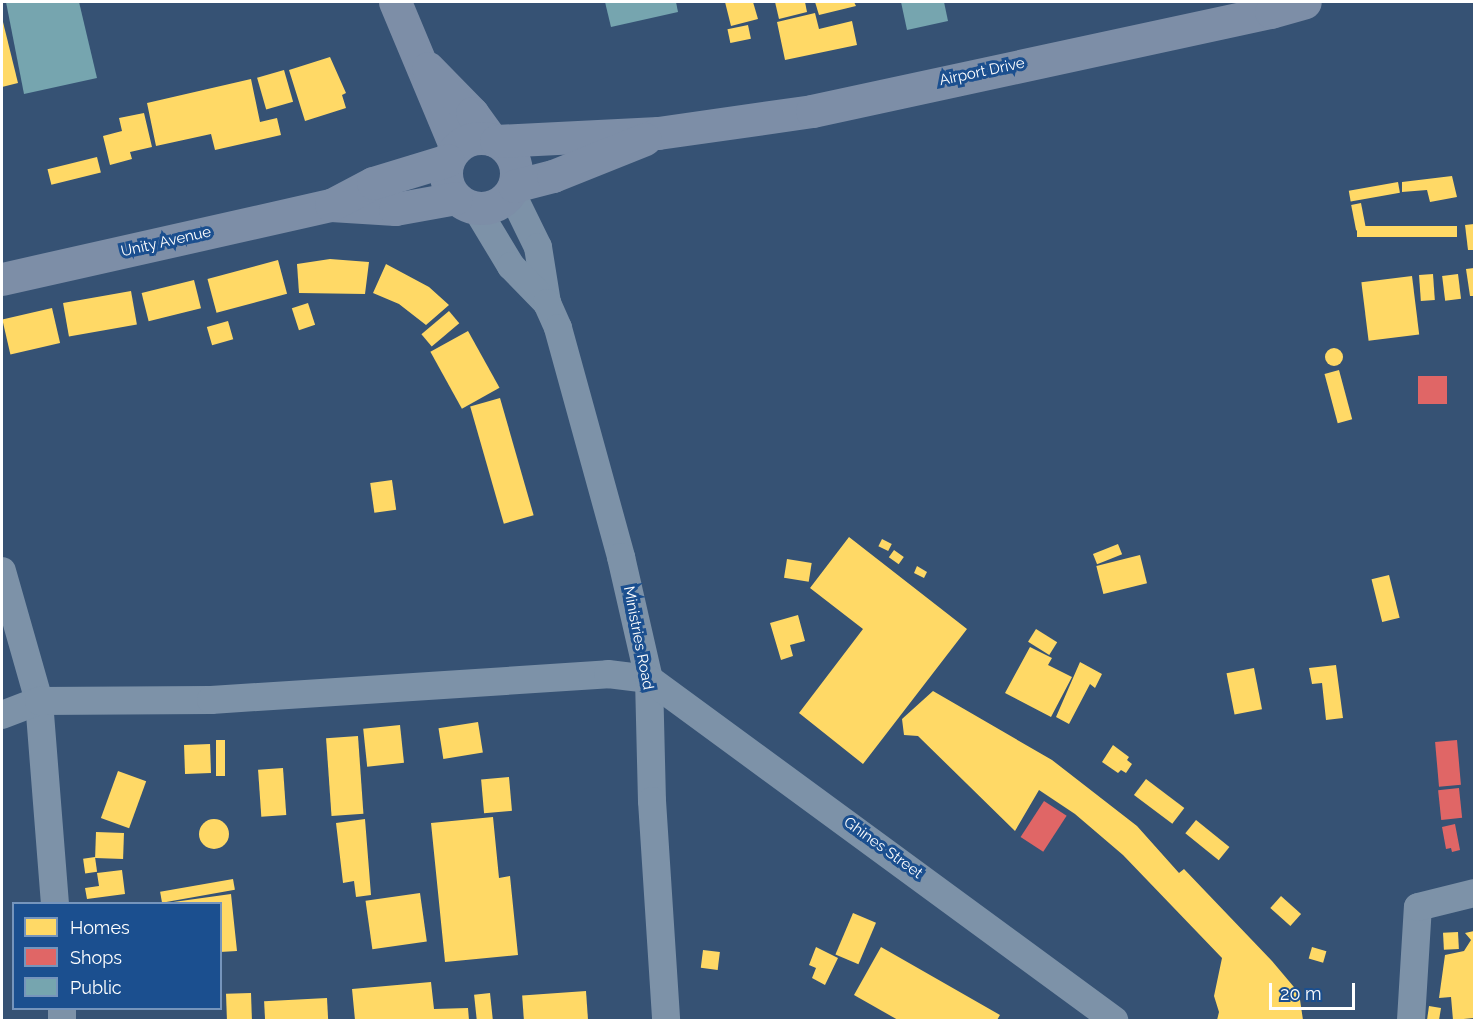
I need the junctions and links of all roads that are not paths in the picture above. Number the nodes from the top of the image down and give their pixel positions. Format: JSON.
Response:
{"nodes":[{"id":1,"x":395,"y":2,"type":"edge"},
{"id":2,"x":1305,"y":2,"type":"edge"},
{"id":3,"x":422,"y":63,"type":"junction"},
{"id":4,"x":657,"y":133,"type":"junction"},
{"id":5,"x":493,"y":140,"type":"junction"},
{"id":6,"x":452,"y":154,"type":"junction"},
{"id":7,"x":513,"y":189,"type":"junction"},
{"id":8,"x":466,"y":203,"type":"junction"},
{"id":9,"x":330,"y":205,"type":"junction"},
{"id":10,"x":2,"y":279,"type":"edge"},
{"id":11,"x":547,"y":303,"type":"junction"},
{"id":12,"x":2,"y":571,"type":"edge"},
{"id":13,"x":649,"y":680,"type":"junction"},
{"id":14,"x":39,"y":701,"type":"junction"},
{"id":15,"x":2,"y":715,"type":"edge"},
{"id":16,"x":1474,"y":893,"type":"edge"},
{"id":17,"x":55,"y":902,"type":"edge"},
{"id":18,"x":666,"y":1020,"type":"edge"},
{"id":19,"x":1114,"y":1020,"type":"edge"},
{"id":20,"x":1411,"y":1020,"type":"edge"}],
"edges":[{"from":1,"to":3,"type":"main road"},
{"from":2,"to":4,"type":"main road","name":"Airport Drive"},
{"from":3,"to":5,"type":"main road"},
{"from":3,"to":6,"type":"main road"},
{"from":4,"to":5,"type":"main road","name":"Airport Drive"},
{"from":4,"to":7,"type":"main road","name":"Airport Drive"},
{"from":5,"to":6,"type":"main road"},
{"from":5,"to":7,"type":"main road"},
{"from":6,"to":8,"type":"main road"},
{"from":6,"to":9,"type":"main road","name":"Unity Avenue"},
{"from":7,"to":8,"type":"main road"},
{"from":7,"to":11,"type":"street","name":"Ministries Road"},
{"from":8,"to":9,"type":"main road","name":"Unity Avenue"},
{"from":8,"to":11,"type":"street","name":"Ministries Road"},
{"from":9,"to":10,"type":"main road","name":"Unity Avenue"},
{"from":11,"to":13,"type":"street","name":"Ministries Road"},
{"from":12,"to":14,"type":"street"},
{"from":13,"to":14,"type":"street"},
{"from":13,"to":18,"type":"street","name":"Ministries Road"},
{"from":13,"to":19,"type":"street","name":"Ghines Street"},
{"from":14,"to":15,"type":"street"},
{"from":14,"to":17,"type":"street"},
{"from":16,"to":20,"type":"street"}]}
